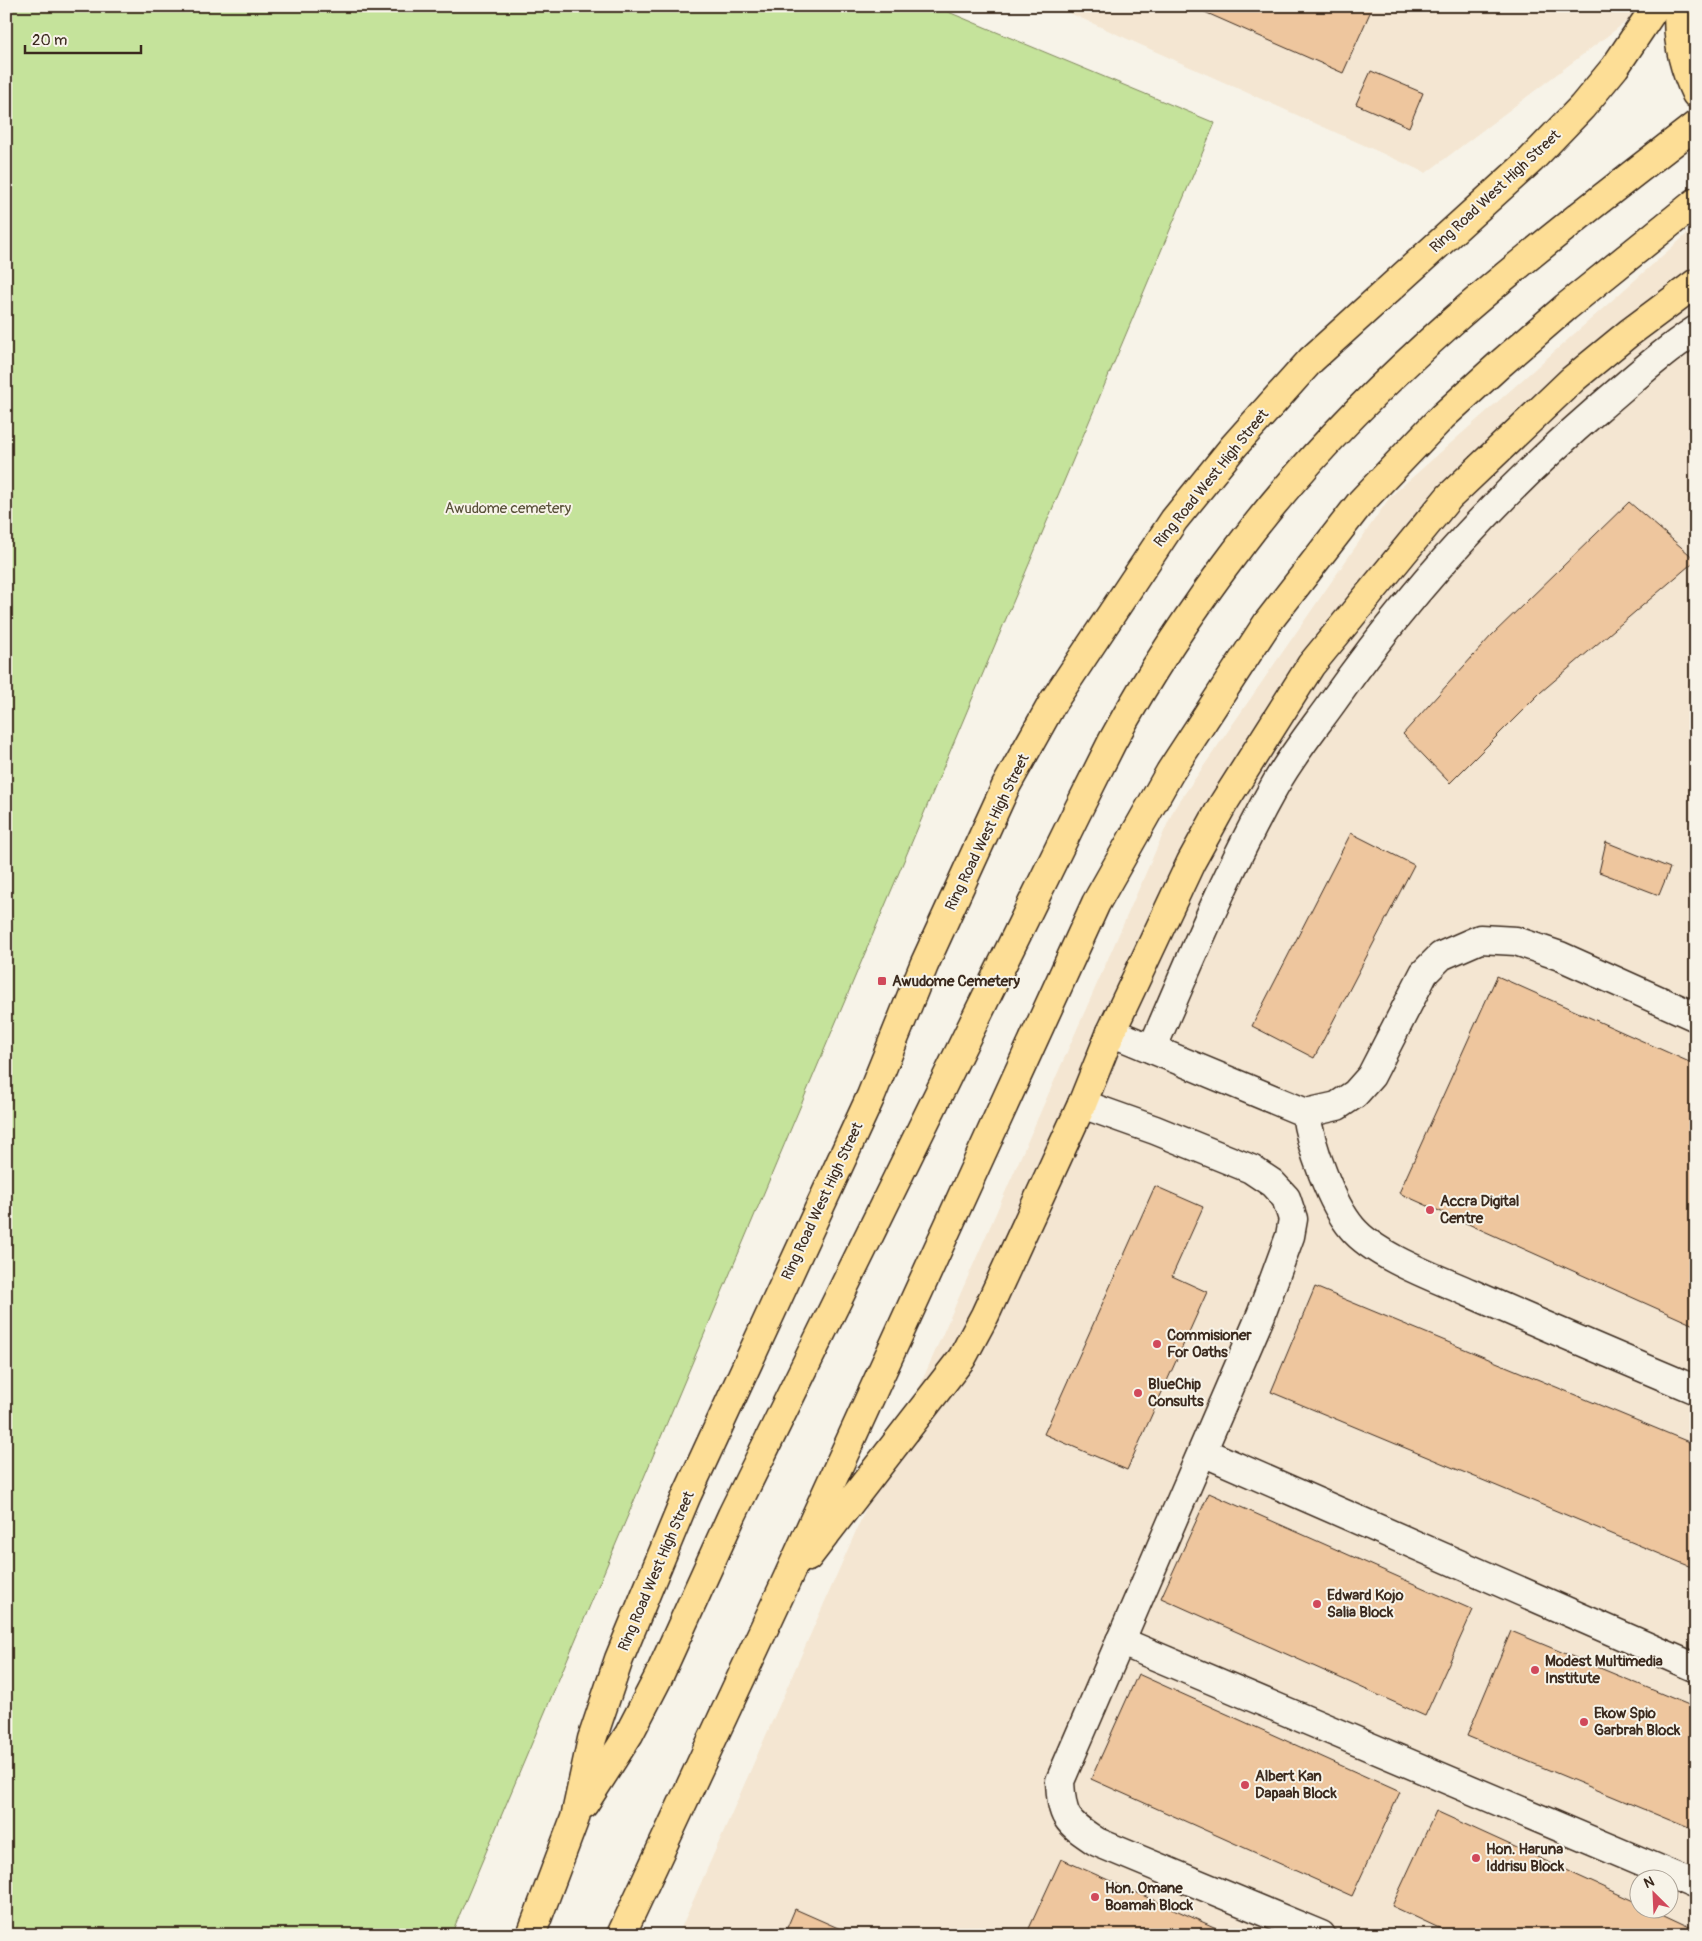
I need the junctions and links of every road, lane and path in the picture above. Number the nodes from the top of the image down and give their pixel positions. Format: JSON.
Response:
{"nodes":[{"id":1,"x":1656,"y":6,"type":"edge"},
{"id":2,"x":1679,"y":6,"type":"edge"},
{"id":3,"x":1696,"y":94,"type":"edge"},
{"id":4,"x":1696,"y":125,"type":"edge"},
{"id":5,"x":1696,"y":202,"type":"edge"},
{"id":6,"x":1696,"y":283,"type":"edge"},
{"id":7,"x":1696,"y":330,"type":"edge"},
{"id":8,"x":1696,"y":1017,"type":"edge"},
{"id":9,"x":1111,"y":1032,"type":"junction"},
{"id":10,"x":1152,"y":1049,"type":"junction"},
{"id":11,"x":1082,"y":1104,"type":"junction"},
{"id":12,"x":1306,"y":1113,"type":"junction"},
{"id":13,"x":1696,"y":1390,"type":"edge"},
{"id":14,"x":1203,"y":1452,"type":"junction"},
{"id":15,"x":782,"y":1590,"type":"junction"},
{"id":16,"x":1120,"y":1641,"type":"junction"},
{"id":17,"x":1696,"y":1668,"type":"edge"},
{"id":18,"x":576,"y":1818,"type":"junction"},
{"id":19,"x":1696,"y":1885,"type":"edge"},
{"id":20,"x":531,"y":1935,"type":"edge"},
{"id":21,"x":621,"y":1935,"type":"edge"},
{"id":22,"x":1321,"y":1935,"type":"edge"}],
"edges":[{"from":1,"to":18,"type":"main road","name":"Ring Road West High Street"},
{"from":2,"to":3,"type":"main road"},
{"from":4,"to":18,"type":"main road","name":"Ring Road West High Street"},
{"from":5,"to":15,"type":"main road"},
{"from":6,"to":9,"type":"main road"},
{"from":7,"to":10,"type":"lane"},
{"from":8,"to":12,"type":"lane"},
{"from":9,"to":10,"type":"lane"},
{"from":9,"to":11,"type":"main road"},
{"from":10,"to":12,"type":"lane"},
{"from":11,"to":14,"type":"lane"},
{"from":11,"to":15,"type":"main road"},
{"from":12,"to":13,"type":"lane"},
{"from":14,"to":16,"type":"lane"},
{"from":14,"to":17,"type":"lane"},
{"from":15,"to":21,"type":"main road"},
{"from":16,"to":19,"type":"lane"},
{"from":16,"to":22,"type":"lane"},
{"from":18,"to":20,"type":"main road","name":"Ring Road West High Street"}]}
